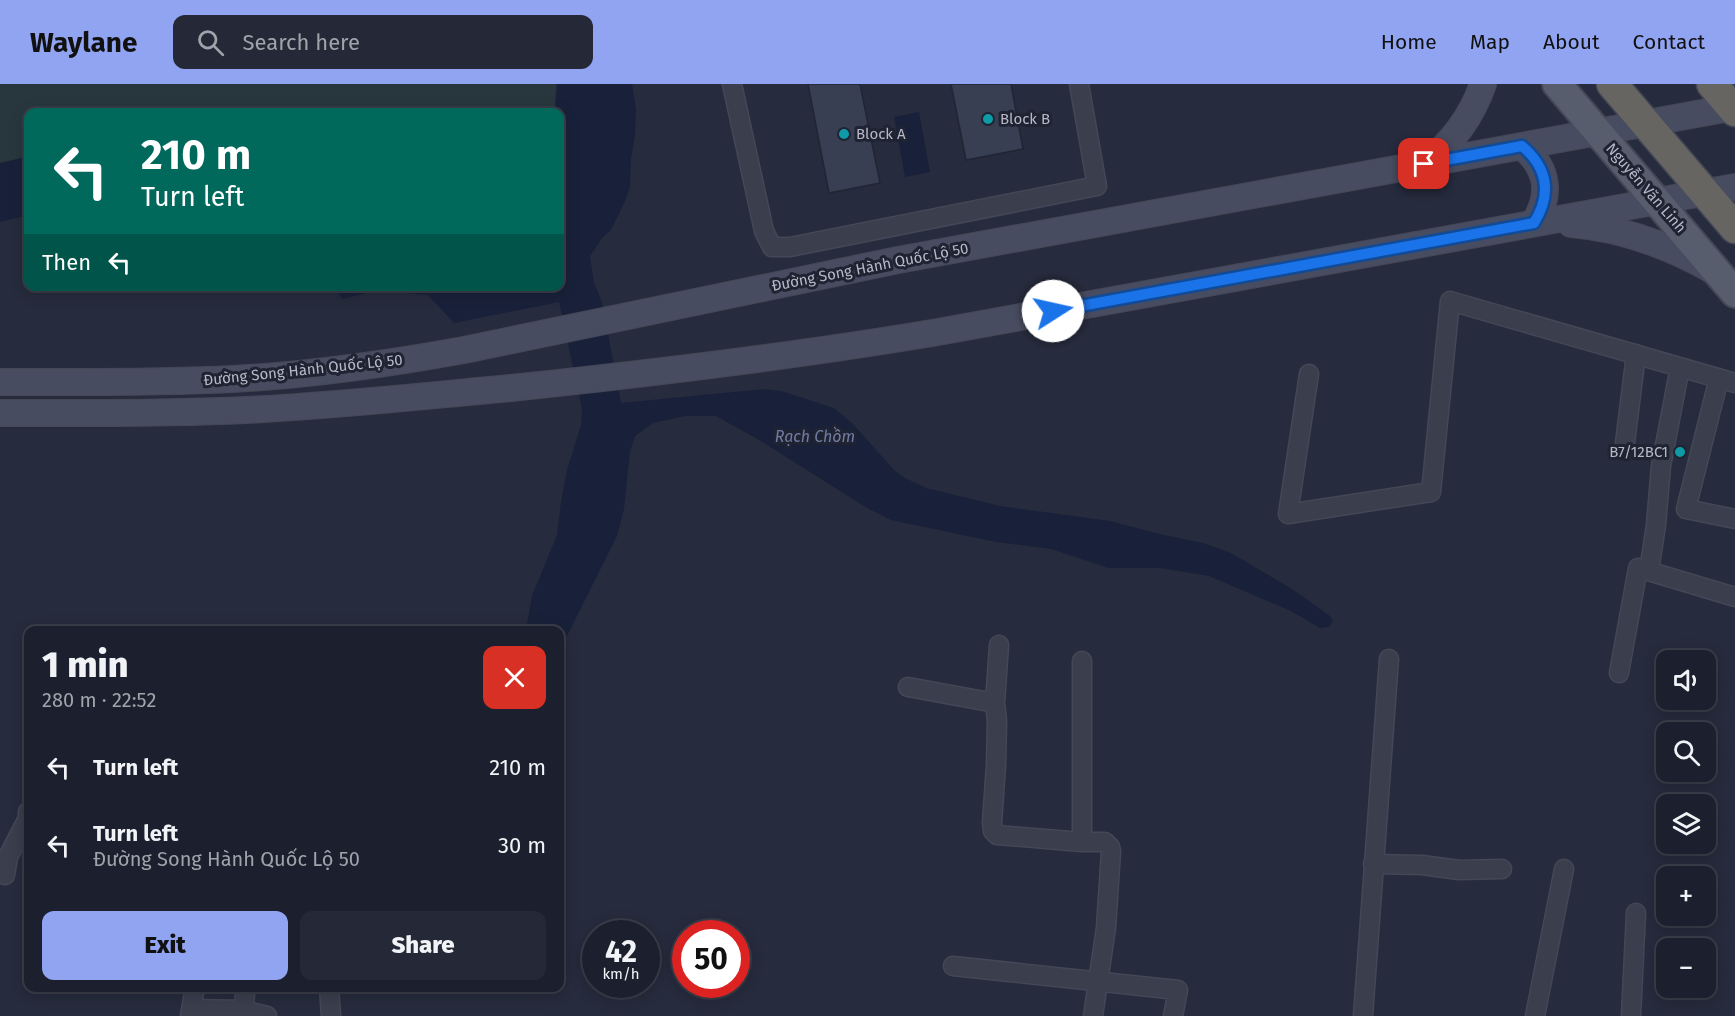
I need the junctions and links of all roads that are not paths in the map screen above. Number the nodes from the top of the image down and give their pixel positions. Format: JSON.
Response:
{"nodes":[{"id":1,"x":732,"y":84,"type":"edge"},
{"id":2,"x":1079,"y":84,"type":"edge"},
{"id":3,"x":1482,"y":84,"type":"edge"},
{"id":4,"x":1557,"y":84,"type":"edge"},
{"id":5,"x":1612,"y":84,"type":"edge"},
{"id":6,"x":1712,"y":84,"type":"edge"},
{"id":7,"x":1734,"y":109,"type":"edge"},
{"id":8,"x":1646,"y":123,"type":"junction"},
{"id":9,"x":1598,"y":132,"type":"junction"},
{"id":10,"x":1522,"y":146,"type":"junction"},
{"id":11,"x":1424,"y":164,"type":"junction"},
{"id":12,"x":1735,"y":187,"type":"edge"},
{"id":13,"x":1705,"y":192,"type":"junction"},
{"id":14,"x":1656,"y":201,"type":"junction"},
{"id":15,"x":1534,"y":223,"type":"junction"},
{"id":16,"x":1735,"y":228,"type":"edge"},
{"id":17,"x":1727,"y":283,"type":"edge"},
{"id":18,"x":1636,"y":354,"type":"junction"},
{"id":19,"x":1680,"y":367,"type":"junction"},
{"id":20,"x":1309,"y":374,"type":"dead end"},
{"id":21,"x":1727,"y":381,"type":"edge"},
{"id":22,"x":0,"y":382,"type":"edge"},
{"id":23,"x":0,"y":414,"type":"edge"},
{"id":24,"x":1625,"y":443,"type":"dead end"},
{"id":25,"x":1735,"y":519,"type":"edge"},
{"id":26,"x":1648,"y":571,"type":"junction"},
{"id":27,"x":1735,"y":597,"type":"edge"},
{"id":28,"x":999,"y":645,"type":"dead end"},
{"id":29,"x":1389,"y":659,"type":"dead end"},
{"id":30,"x":1082,"y":661,"type":"dead end"},
{"id":31,"x":1619,"y":673,"type":"dead end"},
{"id":32,"x":908,"y":687,"type":"dead end"},
{"id":33,"x":995,"y":703,"type":"junction"},
{"id":34,"x":24,"y":826,"type":"edge"},
{"id":35,"x":1082,"y":842,"type":"junction"},
{"id":36,"x":1373,"y":864,"type":"junction"},
{"id":37,"x":1564,"y":868,"type":"dead end"},
{"id":38,"x":1502,"y":869,"type":"dead end"},
{"id":39,"x":5,"y":875,"type":"dead end"},
{"id":40,"x":1636,"y":913,"type":"dead end"},
{"id":41,"x":953,"y":966,"type":"dead end"},
{"id":42,"x":1097,"y":982,"type":"junction"},
{"id":43,"x":194,"y":992,"type":"edge"},
{"id":44,"x":245,"y":992,"type":"edge"},
{"id":45,"x":329,"y":992,"type":"edge"},
{"id":46,"x":243,"y":1010,"type":"junction"},
{"id":47,"x":191,"y":1012,"type":"edge"},
{"id":48,"x":267,"y":1016,"type":"edge"},
{"id":49,"x":331,"y":1016,"type":"edge"},
{"id":50,"x":1093,"y":1016,"type":"edge"},
{"id":51,"x":1173,"y":1016,"type":"edge"},
{"id":52,"x":1363,"y":1016,"type":"edge"},
{"id":53,"x":1536,"y":1016,"type":"edge"},
{"id":54,"x":1631,"y":1016,"type":"edge"}],
"edges":[{"from":1,"to":2,"type":"street"},
{"from":3,"to":11,"type":"main road"},
{"from":4,"to":9,"type":"main road","name":"Nguyễn Văn Linh"},
{"from":5,"to":8,"type":"highway"},
{"from":6,"to":7,"type":"highway"},
{"from":7,"to":8,"type":"main road","name":"Đường Song Hành Quốc Lộ 50"},
{"from":8,"to":9,"type":"main road","name":"Đường Song Hành Quốc Lộ 50"},
{"from":8,"to":13,"type":"highway"},
{"from":9,"to":10,"type":"main road","name":"Đường Song Hành Quốc Lộ 50"},
{"from":9,"to":14,"type":"main road","name":"Nguyễn Văn Linh"},
{"from":10,"to":11,"type":"main road","name":"Đường Song Hành Quốc Lộ 50"},
{"from":10,"to":15,"type":"main road"},
{"from":11,"to":22,"type":"main road","name":"Đường Song Hành Quốc Lộ 50"},
{"from":12,"to":13,"type":"main road","name":"Đường Song Hành Quốc Lộ 50"},
{"from":13,"to":14,"type":"main road","name":"Đường Song Hành Quốc Lộ 50"},
{"from":13,"to":16,"type":"highway"},
{"from":14,"to":15,"type":"main road","name":"Đường Song Hành Quốc Lộ 50"},
{"from":14,"to":17,"type":"main road","name":"Nguyễn Văn Linh"},
{"from":15,"to":17,"type":"main road"},
{"from":15,"to":23,"type":"main road","name":"Đường Song Hành Quốc Lộ 50"},
{"from":18,"to":19,"type":"street"},
{"from":18,"to":20,"type":"street"},
{"from":18,"to":24,"type":"street"},
{"from":19,"to":21,"type":"street"},
{"from":19,"to":26,"type":"street"},
{"from":21,"to":25,"type":"street"},
{"from":26,"to":27,"type":"street"},
{"from":26,"to":31,"type":"street"},
{"from":28,"to":33,"type":"street"},
{"from":29,"to":36,"type":"street"},
{"from":30,"to":35,"type":"street"},
{"from":32,"to":33,"type":"street"},
{"from":33,"to":35,"type":"street"},
{"from":34,"to":39,"type":"street"},
{"from":35,"to":42,"type":"street"},
{"from":36,"to":38,"type":"street"},
{"from":36,"to":52,"type":"street"},
{"from":37,"to":53,"type":"street"},
{"from":40,"to":54,"type":"street"},
{"from":41,"to":42,"type":"street"},
{"from":42,"to":50,"type":"street"},
{"from":42,"to":51,"type":"street"},
{"from":43,"to":47,"type":"street"},
{"from":44,"to":46,"type":"street"},
{"from":45,"to":49,"type":"street"},
{"from":46,"to":47,"type":"street"},
{"from":46,"to":48,"type":"street"}]}
